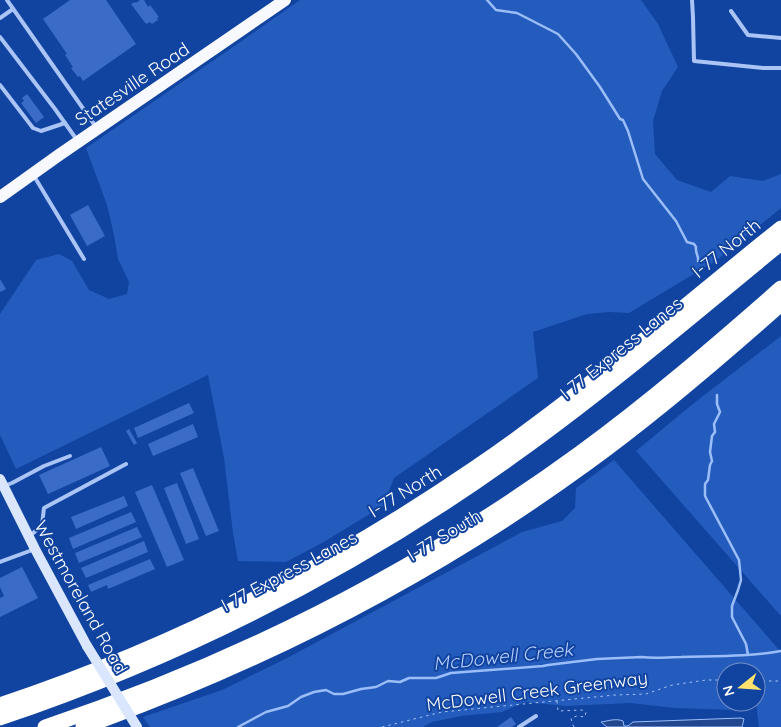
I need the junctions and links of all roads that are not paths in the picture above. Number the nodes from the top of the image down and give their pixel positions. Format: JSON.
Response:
{"nodes":[{"id":1,"x":7,"y":0,"type":"edge"},
{"id":2,"x":285,"y":0,"type":"edge"},
{"id":3,"x":692,"y":0,"type":"edge"},
{"id":4,"x":13,"y":9,"type":"junction"},
{"id":5,"x":731,"y":11,"type":"dead end"},
{"id":6,"x":0,"y":18,"type":"edge"},
{"id":7,"x":0,"y":36,"type":"edge"},
{"id":8,"x":781,"y":38,"type":"edge"},
{"id":9,"x":781,"y":68,"type":"edge"},
{"id":10,"x":0,"y":86,"type":"edge"},
{"id":11,"x":65,"y":123,"type":"junction"},
{"id":12,"x":97,"y":128,"type":"junction"},
{"id":13,"x":78,"y":142,"type":"junction"},
{"id":14,"x":32,"y":174,"type":"junction"},
{"id":15,"x":0,"y":197,"type":"edge"},
{"id":16,"x":781,"y":228,"type":"edge"},
{"id":17,"x":781,"y":238,"type":"edge"},
{"id":18,"x":781,"y":243,"type":"edge"},
{"id":19,"x":84,"y":259,"type":"dead end"},
{"id":20,"x":762,"y":259,"type":"junction"},
{"id":21,"x":781,"y":288,"type":"edge"},
{"id":22,"x":781,"y":304,"type":"edge"},
{"id":23,"x":70,"y":456,"type":"dead end"},
{"id":24,"x":126,"y":464,"type":"dead end"},
{"id":25,"x":1,"y":484,"type":"edge"},
{"id":26,"x":29,"y":538,"type":"junction"},
{"id":27,"x":34,"y":549,"type":"junction"},
{"id":28,"x":0,"y":562,"type":"edge"},
{"id":29,"x":0,"y":705,"type":"edge"},
{"id":30,"x":536,"y":716,"type":"dead end"},
{"id":31,"x":0,"y":718,"type":"edge"},
{"id":32,"x":45,"y":727,"type":"edge"},
{"id":33,"x":83,"y":727,"type":"edge"},
{"id":34,"x":137,"y":727,"type":"edge"},
{"id":35,"x":519,"y":727,"type":"edge"}],
"edges":[{"from":1,"to":4,"type":"lane"},
{"from":2,"to":12,"type":"main road","name":"Statesville Road"},
{"from":3,"to":9,"type":"lane"},
{"from":4,"to":6,"type":"lane"},
{"from":4,"to":12,"type":"lane"},
{"from":5,"to":8,"type":"lane"},
{"from":7,"to":11,"type":"lane"},
{"from":10,"to":11,"type":"lane"},
{"from":11,"to":13,"type":"lane"},
{"from":12,"to":13,"type":"main road","name":"Statesville Road"},
{"from":13,"to":14,"type":"main road","name":"Statesville Road"},
{"from":14,"to":15,"type":"main road","name":"Statesville Road"},
{"from":14,"to":19,"type":"lane"},
{"from":16,"to":29,"type":"highway","name":"I-77 North"},
{"from":17,"to":20,"type":"highway"},
{"from":18,"to":20,"type":"highway","name":"I 77 Express Lanes"},
{"from":20,"to":31,"type":"highway","name":"I 77 Express Lanes"},
{"from":21,"to":32,"type":"highway"},
{"from":22,"to":33,"type":"highway","name":"I-77 South"},
{"from":23,"to":25,"type":"lane"},
{"from":24,"to":26,"type":"lane"},
{"from":25,"to":26,"type":"street","name":"Westmoreland Road"},
{"from":26,"to":27,"type":"street","name":"Westmoreland Road"},
{"from":27,"to":28,"type":"lane"},
{"from":27,"to":34,"type":"street","name":"Westmoreland Road","bridge":true},
{"from":30,"to":35,"type":"lane"}]}
